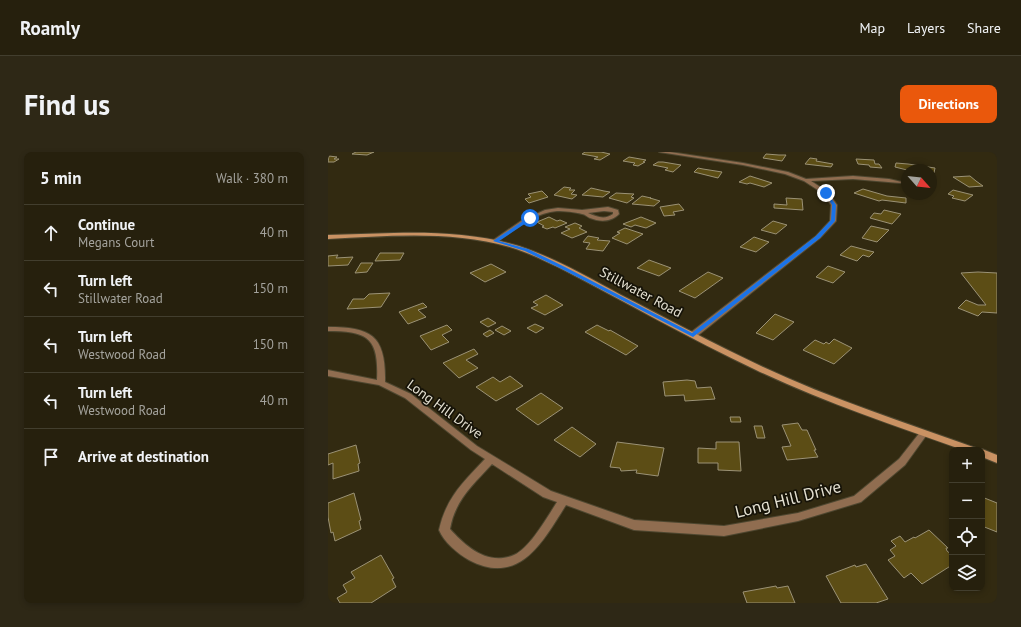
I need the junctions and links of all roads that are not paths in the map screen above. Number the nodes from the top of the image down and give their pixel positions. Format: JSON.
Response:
{"nodes":[{"id":1,"x":661,"y":152,"type":"edge"},
{"id":2,"x":806,"y":180,"type":"junction"},
{"id":3,"x":900,"y":182,"type":"dead end"},
{"id":4,"x":583,"y":212,"type":"junction"},
{"id":5,"x":328,"y":237,"type":"edge"},
{"id":6,"x":495,"y":241,"type":"junction"},
{"id":7,"x":328,"y":329,"type":"edge"},
{"id":8,"x":693,"y":335,"type":"junction"},
{"id":9,"x":328,"y":373,"type":"edge"},
{"id":10,"x":381,"y":383,"type":"junction"},
{"id":11,"x":924,"y":433,"type":"junction"},
{"id":12,"x":964,"y":447,"type":"edge"},
{"id":13,"x":985,"y":454,"type":"edge"},
{"id":14,"x":492,"y":459,"type":"junction"},
{"id":15,"x":997,"y":459,"type":"edge"},
{"id":16,"x":564,"y":500,"type":"junction"}],
"edges":[{"from":1,"to":2,"type":"street"},
{"from":2,"to":3,"type":"street"},
{"from":2,"to":8,"type":"street"},
{"from":4,"to":4,"type":"street"},
{"from":4,"to":6,"type":"street"},
{"from":5,"to":6,"type":"main road","name":"Stillwater Road"},
{"from":6,"to":8,"type":"main road","name":"Stillwater Road"},
{"from":7,"to":10,"type":"street"},
{"from":8,"to":11,"type":"main road","name":"Stillwater Road"},
{"from":9,"to":10,"type":"street","name":"Long Hill Drive"},
{"from":10,"to":14,"type":"street","name":"Long Hill Drive"},
{"from":11,"to":12,"type":"main road","name":"Stillwater Road"},
{"from":11,"to":16,"type":"street","name":"Long Hill Drive"},
{"from":13,"to":15,"type":"main road"},
{"from":14,"to":16,"type":"street","name":"Long Hill Drive"},
{"from":14,"to":16,"type":"street"}]}
